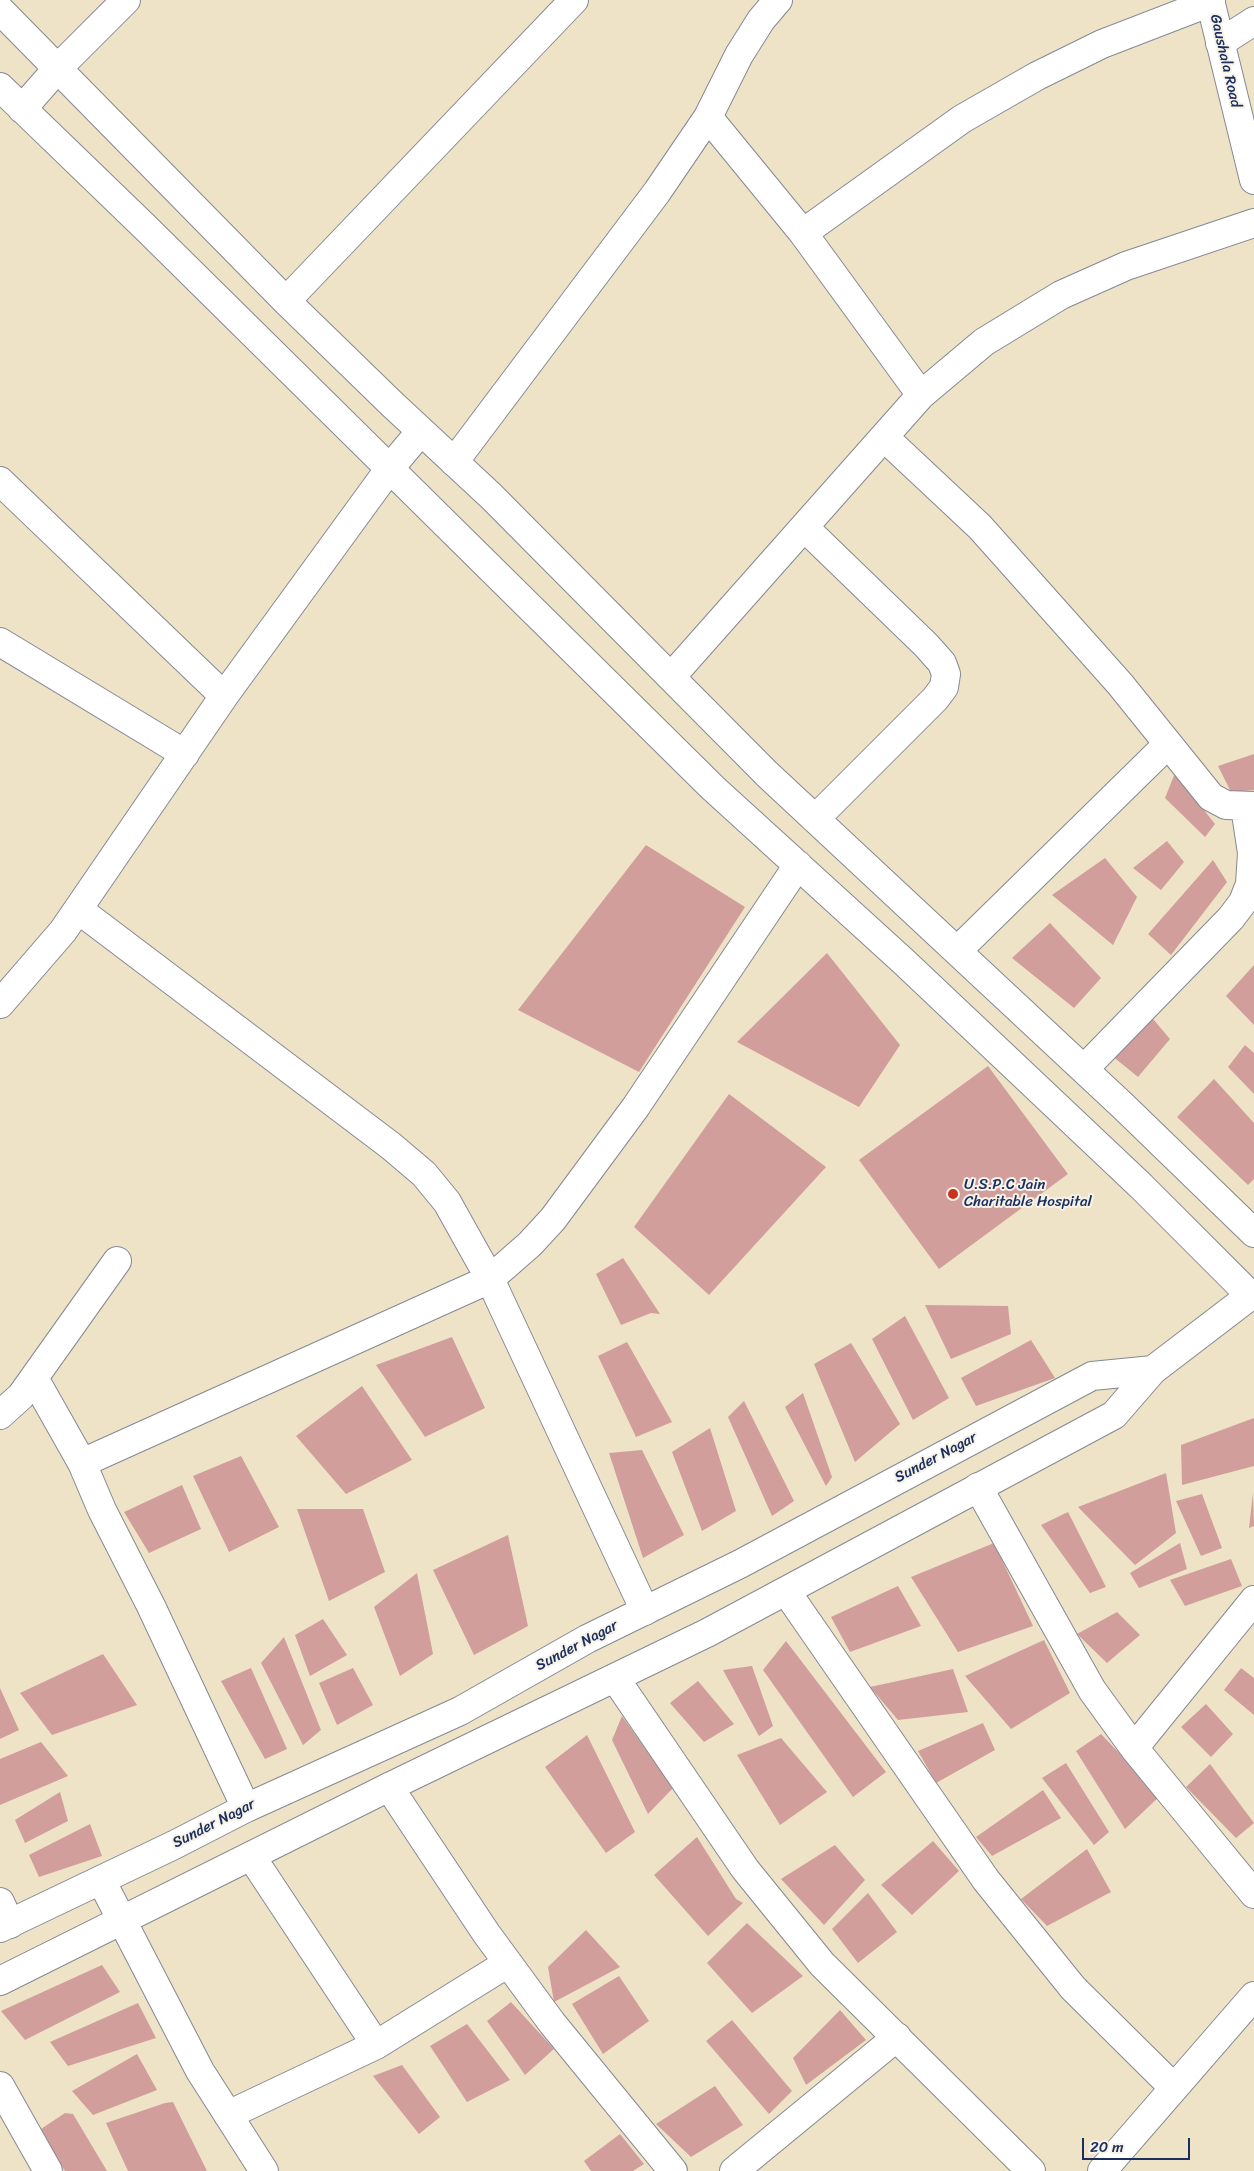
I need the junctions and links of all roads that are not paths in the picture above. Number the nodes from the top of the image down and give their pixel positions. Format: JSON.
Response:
{"nodes":[{"id":1,"x":126,"y":0,"type":"edge"},
{"id":2,"x":574,"y":0,"type":"edge"},
{"id":3,"x":778,"y":0,"type":"edge"},
{"id":4,"x":1211,"y":1,"type":"edge"},
{"id":5,"x":0,"y":10,"type":"edge"},
{"id":6,"x":1254,"y":21,"type":"edge"},
{"id":7,"x":1220,"y":43,"type":"junction"},
{"id":8,"x":58,"y":68,"type":"junction"},
{"id":9,"x":0,"y":87,"type":"edge"},
{"id":10,"x":22,"y":109,"type":"junction"},
{"id":11,"x":708,"y":117,"type":"junction"},
{"id":12,"x":1254,"y":180,"type":"edge"},
{"id":13,"x":1254,"y":223,"type":"edge"},
{"id":14,"x":803,"y":233,"type":"junction"},
{"id":15,"x":286,"y":301,"type":"junction"},
{"id":16,"x":921,"y":395,"type":"junction"},
{"id":17,"x":421,"y":431,"type":"junction"},
{"id":18,"x":884,"y":437,"type":"junction"},
{"id":19,"x":454,"y":462,"type":"junction"},
{"id":20,"x":390,"y":468,"type":"junction"},
{"id":21,"x":0,"y":481,"type":"edge"},
{"id":22,"x":804,"y":527,"type":"junction"},
{"id":23,"x":0,"y":642,"type":"edge"},
{"id":24,"x":671,"y":677,"type":"junction"},
{"id":25,"x":224,"y":696,"type":"junction"},
{"id":26,"x":1168,"y":744,"type":"junction"},
{"id":27,"x":185,"y":754,"type":"junction"},
{"id":28,"x":1250,"y":807,"type":"edge"},
{"id":29,"x":815,"y":819,"type":"junction"},
{"id":30,"x":798,"y":865,"type":"junction"},
{"id":31,"x":79,"y":910,"type":"junction"},
{"id":32,"x":957,"y":951,"type":"junction"},
{"id":33,"x":5,"y":988,"type":"edge"},
{"id":34,"x":1084,"y":1069,"type":"junction"},
{"id":35,"x":1254,"y":1233,"type":"edge"},
{"id":36,"x":117,"y":1261,"type":"dead end"},
{"id":37,"x":490,"y":1278,"type":"junction"},
{"id":38,"x":1253,"y":1295,"type":"edge"},
{"id":39,"x":1153,"y":1370,"type":"junction"},
{"id":40,"x":34,"y":1378,"type":"junction"},
{"id":41,"x":0,"y":1415,"type":"edge"},
{"id":42,"x":82,"y":1463,"type":"junction"},
{"id":43,"x":978,"y":1487,"type":"junction"},
{"id":44,"x":786,"y":1591,"type":"junction"},
{"id":45,"x":1254,"y":1600,"type":"edge"},
{"id":46,"x":645,"y":1611,"type":"junction"},
{"id":47,"x":615,"y":1678,"type":"junction"},
{"id":48,"x":1134,"y":1748,"type":"junction"},
{"id":49,"x":389,"y":1787,"type":"junction"},
{"id":50,"x":246,"y":1808,"type":"junction"},
{"id":51,"x":251,"y":1856,"type":"junction"},
{"id":52,"x":101,"y":1880,"type":"junction"},
{"id":53,"x":1252,"y":1889,"type":"edge"},
{"id":54,"x":3,"y":1918,"type":"edge"},
{"id":55,"x":121,"y":1920,"type":"junction"},
{"id":56,"x":508,"y":1963,"type":"junction"},
{"id":57,"x":0,"y":1981,"type":"edge"},
{"id":58,"x":1254,"y":1996,"type":"edge"},
{"id":59,"x":897,"y":2037,"type":"junction"},
{"id":60,"x":376,"y":2045,"type":"junction"},
{"id":61,"x":0,"y":2086,"type":"edge"},
{"id":62,"x":1173,"y":2087,"type":"junction"},
{"id":63,"x":228,"y":2115,"type":"junction"},
{"id":64,"x":48,"y":2171,"type":"edge"},
{"id":65,"x":264,"y":2171,"type":"edge"},
{"id":66,"x":673,"y":2171,"type":"edge"},
{"id":67,"x":734,"y":2171,"type":"edge"},
{"id":68,"x":1031,"y":2171,"type":"edge"},
{"id":69,"x":1102,"y":2171,"type":"edge"}],
"edges":[{"from":1,"to":8,"type":"street"},
{"from":2,"to":15,"type":"street"},
{"from":3,"to":11,"type":"street"},
{"from":4,"to":7,"type":"street","name":"Gaushala Road"},
{"from":4,"to":14,"type":"street"},
{"from":5,"to":8,"type":"street"},
{"from":6,"to":7,"type":"street"},
{"from":7,"to":12,"type":"street","name":"Gaushala Road"},
{"from":8,"to":10,"type":"street"},
{"from":8,"to":15,"type":"street"},
{"from":9,"to":10,"type":"street"},
{"from":10,"to":20,"type":"street"},
{"from":11,"to":14,"type":"street"},
{"from":11,"to":19,"type":"street"},
{"from":13,"to":16,"type":"street"},
{"from":14,"to":16,"type":"street"},
{"from":15,"to":17,"type":"street"},
{"from":16,"to":18,"type":"street"},
{"from":17,"to":19,"type":"street"},
{"from":17,"to":20,"type":"street"},
{"from":18,"to":22,"type":"street"},
{"from":18,"to":26,"type":"street"},
{"from":19,"to":24,"type":"street"},
{"from":20,"to":25,"type":"street"},
{"from":20,"to":30,"type":"street"},
{"from":21,"to":25,"type":"street"},
{"from":22,"to":24,"type":"street"},
{"from":22,"to":29,"type":"street"},
{"from":23,"to":27,"type":"street"},
{"from":24,"to":29,"type":"street"},
{"from":25,"to":27,"type":"street"},
{"from":26,"to":28,"type":"street"},
{"from":26,"to":32,"type":"street"},
{"from":27,"to":31,"type":"street"},
{"from":28,"to":34,"type":"street"},
{"from":29,"to":32,"type":"street"},
{"from":30,"to":37,"type":"street"},
{"from":30,"to":38,"type":"street"},
{"from":31,"to":33,"type":"street"},
{"from":31,"to":37,"type":"street"},
{"from":32,"to":34,"type":"street"},
{"from":34,"to":35,"type":"street"},
{"from":36,"to":40,"type":"street"},
{"from":37,"to":42,"type":"street"},
{"from":37,"to":46,"type":"street"},
{"from":38,"to":39,"type":"street"},
{"from":39,"to":43,"type":"street"},
{"from":39,"to":46,"type":"street","name":"Sunder Nagar"},
{"from":40,"to":41,"type":"street"},
{"from":40,"to":42,"type":"street"},
{"from":42,"to":50,"type":"street"},
{"from":43,"to":44,"type":"street"},
{"from":43,"to":48,"type":"street"},
{"from":44,"to":47,"type":"street"},
{"from":44,"to":62,"type":"street"},
{"from":45,"to":48,"type":"street"},
{"from":46,"to":50,"type":"street","name":"Sunder Nagar"},
{"from":47,"to":49,"type":"street"},
{"from":47,"to":59,"type":"street"},
{"from":48,"to":53,"type":"street"},
{"from":49,"to":51,"type":"street"},
{"from":49,"to":56,"type":"street"},
{"from":50,"to":52,"type":"street","name":"Sunder Nagar"},
{"from":51,"to":55,"type":"street"},
{"from":51,"to":60,"type":"street"},
{"from":52,"to":54,"type":"street","name":"Sunder Nagar"},
{"from":52,"to":55,"type":"street"},
{"from":55,"to":57,"type":"street"},
{"from":55,"to":63,"type":"street"},
{"from":56,"to":60,"type":"street"},
{"from":56,"to":66,"type":"street"},
{"from":58,"to":62,"type":"street"},
{"from":59,"to":67,"type":"street"},
{"from":59,"to":68,"type":"street"},
{"from":60,"to":63,"type":"street"},
{"from":61,"to":64,"type":"street"},
{"from":62,"to":69,"type":"street"},
{"from":63,"to":65,"type":"street"}]}
